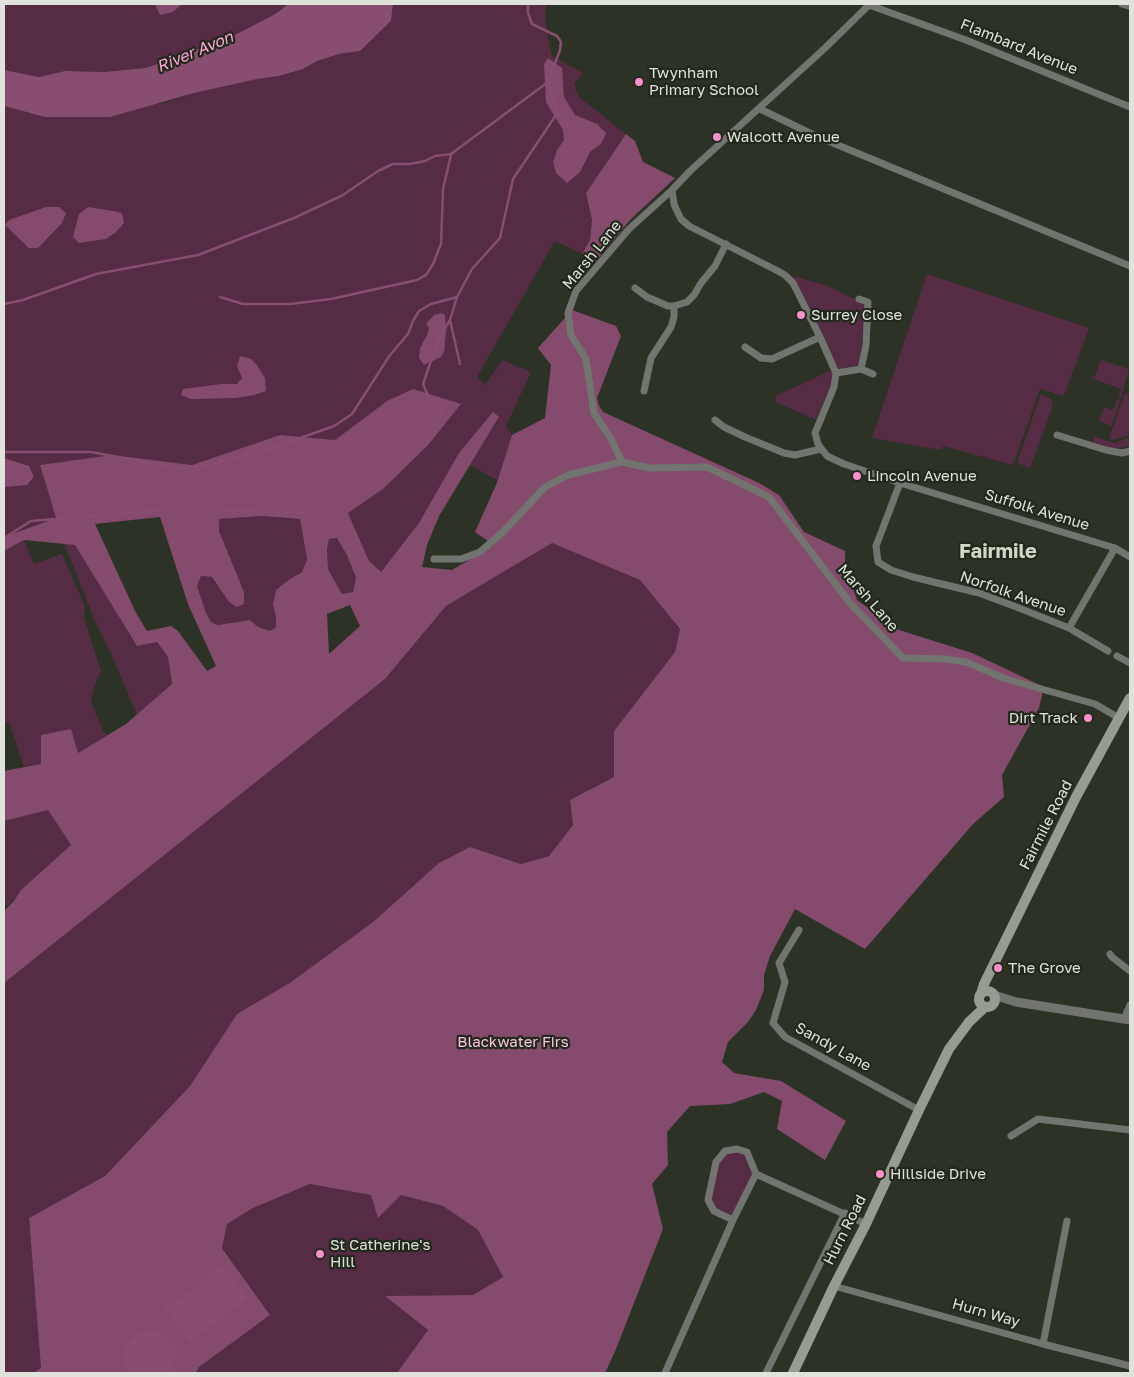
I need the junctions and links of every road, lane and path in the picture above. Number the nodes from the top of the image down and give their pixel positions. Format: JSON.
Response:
{"nodes":[{"id":1,"x":870,"y":4,"type":"edge"},
{"id":2,"x":1122,"y":4,"type":"edge"},
{"id":3,"x":1130,"y":6,"type":"edge"},
{"id":4,"x":1130,"y":107,"type":"edge"},
{"id":5,"x":760,"y":109,"type":"junction"},
{"id":6,"x":672,"y":190,"type":"junction"},
{"id":7,"x":726,"y":244,"type":"junction"},
{"id":8,"x":1130,"y":266,"type":"edge"},
{"id":9,"x":635,"y":288,"type":"dead end"},
{"id":10,"x":859,"y":299,"type":"dead end"},
{"id":11,"x":674,"y":306,"type":"junction"},
{"id":12,"x":820,"y":337,"type":"junction"},
{"id":13,"x":744,"y":347,"type":"dead end"},
{"id":14,"x":861,"y":369,"type":"junction"},
{"id":15,"x":836,"y":373,"type":"junction"},
{"id":16,"x":874,"y":374,"type":"dead end"},
{"id":17,"x":644,"y":391,"type":"dead end"},
{"id":18,"x":715,"y":420,"type":"dead end"},
{"id":19,"x":1057,"y":435,"type":"dead end"},
{"id":20,"x":821,"y":449,"type":"junction"},
{"id":21,"x":1130,"y":451,"type":"edge"},
{"id":22,"x":622,"y":462,"type":"junction"},
{"id":23,"x":900,"y":482,"type":"junction"},
{"id":24,"x":1115,"y":548,"type":"junction"},
{"id":25,"x":1130,"y":557,"type":"edge"},
{"id":26,"x":434,"y":559,"type":"dead end"},
{"id":27,"x":1069,"y":628,"type":"junction"},
{"id":28,"x":1108,"y":651,"type":"dead end"},
{"id":29,"x":1117,"y":656,"type":"dead end"},
{"id":30,"x":1130,"y":661,"type":"edge"},
{"id":31,"x":1130,"y":698,"type":"edge"},
{"id":32,"x":1119,"y":718,"type":"junction"},
{"id":33,"x":799,"y":930,"type":"dead end"},
{"id":34,"x":1110,"y":954,"type":"dead end"},
{"id":35,"x":1130,"y":971,"type":"edge"},
{"id":36,"x":987,"y":998,"type":"junction"},
{"id":37,"x":1130,"y":1005,"type":"edge"},
{"id":38,"x":1127,"y":1020,"type":"edge"},
{"id":39,"x":919,"y":1110,"type":"junction"},
{"id":40,"x":1130,"y":1130,"type":"edge"},
{"id":41,"x":1010,"y":1136,"type":"dead end"},
{"id":42,"x":756,"y":1174,"type":"junction"},
{"id":43,"x":845,"y":1214,"type":"junction"},
{"id":44,"x":733,"y":1220,"type":"junction"},
{"id":45,"x":1068,"y":1221,"type":"dead end"},
{"id":46,"x":866,"y":1224,"type":"junction"},
{"id":47,"x":834,"y":1286,"type":"junction"},
{"id":48,"x":1043,"y":1344,"type":"junction"},
{"id":49,"x":1130,"y":1366,"type":"edge"},
{"id":50,"x":665,"y":1373,"type":"edge"},
{"id":51,"x":766,"y":1373,"type":"edge"},
{"id":52,"x":793,"y":1373,"type":"edge"}],
"edges":[{"from":1,"to":4,"type":"street","name":"Flambard Avenue"},
{"from":1,"to":5,"type":"street","name":"Marsh Lane"},
{"from":2,"to":3,"type":"street"},
{"from":5,"to":6,"type":"street","name":"Marsh Lane"},
{"from":5,"to":8,"type":"street"},
{"from":6,"to":7,"type":"street"},
{"from":6,"to":22,"type":"street","name":"Marsh Lane"},
{"from":7,"to":11,"type":"street"},
{"from":7,"to":12,"type":"street"},
{"from":9,"to":11,"type":"street"},
{"from":10,"to":14,"type":"street"},
{"from":11,"to":17,"type":"street"},
{"from":12,"to":13,"type":"street"},
{"from":12,"to":15,"type":"street"},
{"from":14,"to":15,"type":"street"},
{"from":14,"to":16,"type":"street"},
{"from":15,"to":20,"type":"street"},
{"from":18,"to":20,"type":"street"},
{"from":19,"to":21,"type":"street"},
{"from":20,"to":23,"type":"street","name":"Suffolk Avenue"},
{"from":22,"to":26,"type":"street","name":"Marsh Lane"},
{"from":22,"to":32,"type":"street","name":"Marsh Lane"},
{"from":23,"to":24,"type":"street","name":"Suffolk Avenue"},
{"from":23,"to":27,"type":"street","name":"Norfolk Avenue"},
{"from":24,"to":25,"type":"street","name":"Suffolk Avenue"},
{"from":24,"to":27,"type":"street"},
{"from":27,"to":28,"type":"street","name":"Norfolk Avenue"},
{"from":29,"to":30,"type":"street"},
{"from":31,"to":32,"type":"main road","name":"Fairmile Road"},
{"from":32,"to":36,"type":"main road","name":"Fairmile Road"},
{"from":33,"to":39,"type":"street","name":"Sandy Lane"},
{"from":34,"to":35,"type":"street"},
{"from":36,"to":38,"type":"street"},
{"from":36,"to":39,"type":"main road","name":"Hurn Road"},
{"from":37,"to":38,"type":"street"},
{"from":39,"to":46,"type":"main road","name":"Hurn Road"},
{"from":40,"to":41,"type":"street"},
{"from":42,"to":43,"type":"street"},
{"from":42,"to":44,"type":"street"},
{"from":42,"to":44,"type":"street"},
{"from":43,"to":46,"type":"street"},
{"from":43,"to":51,"type":"street","name":"Hurn Road"},
{"from":44,"to":50,"type":"street"},
{"from":45,"to":48,"type":"street"},
{"from":46,"to":47,"type":"main road","name":"Hurn Road"},
{"from":47,"to":48,"type":"street","name":"Hurn Way"},
{"from":47,"to":52,"type":"main road","name":"Hurn Road"},
{"from":48,"to":49,"type":"street","name":"Hurn Way"}]}
